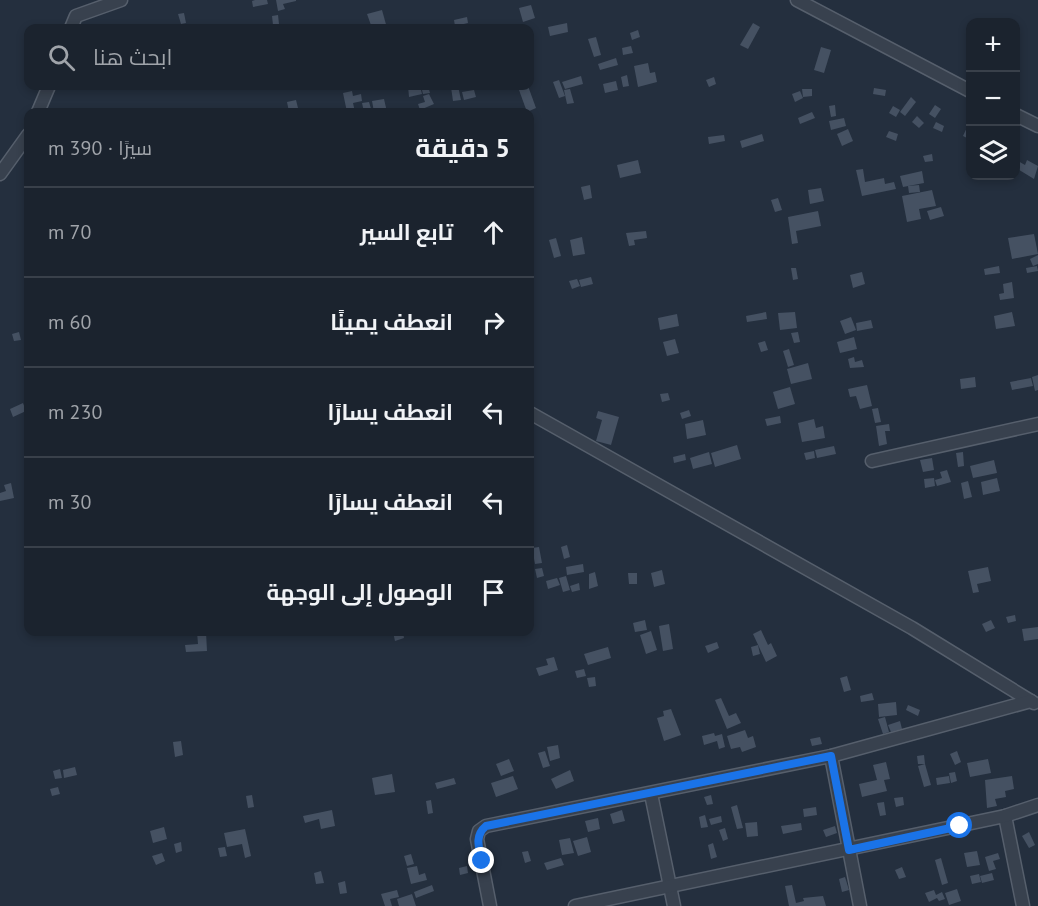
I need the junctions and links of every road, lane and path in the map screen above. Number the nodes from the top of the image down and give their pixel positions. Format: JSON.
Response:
{"nodes":[{"id":1,"x":121,"y":0,"type":"edge"},
{"id":2,"x":797,"y":0,"type":"edge"},
{"id":3,"x":73,"y":24,"type":"edge"},
{"id":4,"x":966,"y":89,"type":"edge"},
{"id":5,"x":47,"y":90,"type":"edge"},
{"id":6,"x":40,"y":108,"type":"edge"},
{"id":7,"x":1020,"y":117,"type":"edge"},
{"id":8,"x":1038,"y":126,"type":"edge"},
{"id":9,"x":24,"y":141,"type":"edge"},
{"id":10,"x":0,"y":174,"type":"edge"},
{"id":11,"x":534,"y":415,"type":"edge"},
{"id":12,"x":1038,"y":424,"type":"edge"},
{"id":13,"x":872,"y":461,"type":"dead end"},
{"id":14,"x":1034,"y":703,"type":"edge"},
{"id":15,"x":831,"y":756,"type":"junction"},
{"id":16,"x":651,"y":794,"type":"junction"},
{"id":17,"x":1038,"y":805,"type":"edge"},
{"id":18,"x":1005,"y":816,"type":"junction"},
{"id":19,"x":849,"y":850,"type":"junction"},
{"id":20,"x":670,"y":887,"type":"junction"},
{"id":21,"x":490,"y":906,"type":"edge"},
{"id":22,"x":574,"y":906,"type":"edge"},
{"id":23,"x":674,"y":906,"type":"edge"},
{"id":24,"x":860,"y":906,"type":"edge"},
{"id":25,"x":1023,"y":906,"type":"edge"}],
"edges":[{"from":1,"to":3,"type":"street"},
{"from":2,"to":4,"type":"street"},
{"from":5,"to":6,"type":"street"},
{"from":7,"to":8,"type":"street"},
{"from":9,"to":10,"type":"street"},
{"from":11,"to":14,"type":"street"},
{"from":12,"to":13,"type":"street"},
{"from":14,"to":15,"type":"street"},
{"from":15,"to":16,"type":"street"},
{"from":15,"to":19,"type":"street"},
{"from":16,"to":20,"type":"street"},
{"from":16,"to":21,"type":"street"},
{"from":17,"to":18,"type":"street"},
{"from":18,"to":19,"type":"street"},
{"from":18,"to":25,"type":"street"},
{"from":19,"to":20,"type":"street"},
{"from":19,"to":24,"type":"street"},
{"from":20,"to":22,"type":"street"},
{"from":20,"to":23,"type":"street"}]}
